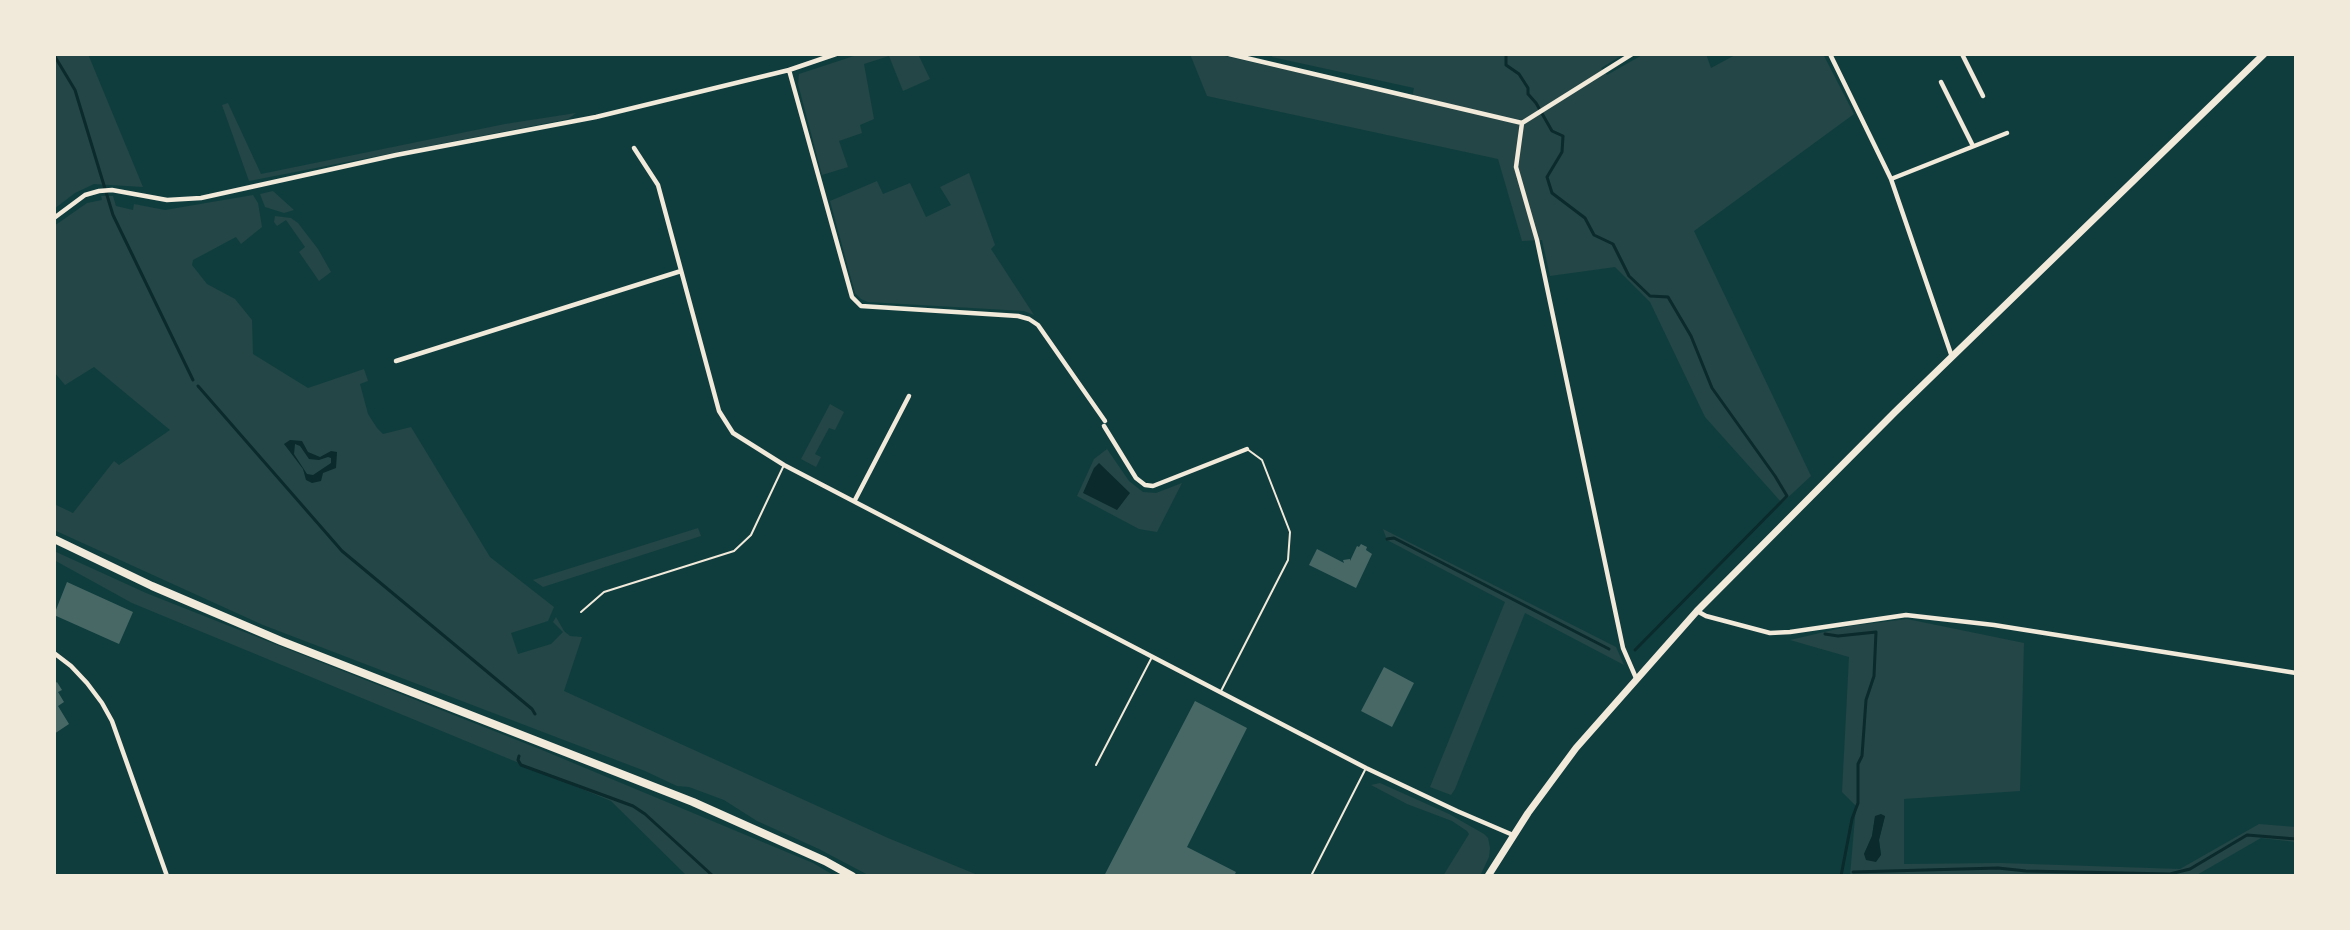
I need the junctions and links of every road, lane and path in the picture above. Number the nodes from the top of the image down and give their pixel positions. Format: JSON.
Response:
{"nodes":[{"id":1,"x":836,"y":54,"type":"edge"},
{"id":2,"x":1229,"y":54,"type":"edge"},
{"id":3,"x":1632,"y":54,"type":"edge"},
{"id":4,"x":1830,"y":54,"type":"edge"},
{"id":5,"x":1962,"y":54,"type":"edge"},
{"id":6,"x":2264,"y":54,"type":"edge"},
{"id":7,"x":789,"y":70,"type":"junction"},
{"id":8,"x":1941,"y":82,"type":"dead end"},
{"id":9,"x":1983,"y":96,"type":"dead end"},
{"id":10,"x":1522,"y":123,"type":"junction"},
{"id":11,"x":2007,"y":133,"type":"dead end"},
{"id":12,"x":1973,"y":146,"type":"junction"},
{"id":13,"x":634,"y":147,"type":"dead end"},
{"id":14,"x":1891,"y":179,"type":"junction"},
{"id":15,"x":54,"y":218,"type":"edge"},
{"id":16,"x":681,"y":271,"type":"junction"},
{"id":17,"x":1952,"y":357,"type":"junction"},
{"id":18,"x":396,"y":361,"type":"dead end"},
{"id":19,"x":909,"y":396,"type":"dead end"},
{"id":20,"x":1247,"y":449,"type":"joint"},
{"id":21,"x":784,"y":465,"type":"junction"},
{"id":22,"x":855,"y":500,"type":"junction"},
{"id":23,"x":54,"y":539,"type":"edge"},
{"id":24,"x":1697,"y":610,"type":"junction"},
{"id":25,"x":581,"y":612,"type":"dead end"},
{"id":26,"x":54,"y":653,"type":"edge"},
{"id":27,"x":1152,"y":657,"type":"junction"},
{"id":28,"x":2296,"y":673,"type":"edge"},
{"id":29,"x":1636,"y":678,"type":"junction"},
{"id":30,"x":1220,"y":693,"type":"junction"},
{"id":31,"x":1096,"y":765,"type":"dead end"},
{"id":32,"x":1366,"y":768,"type":"junction"},
{"id":33,"x":1513,"y":835,"type":"junction"},
{"id":34,"x":167,"y":876,"type":"edge"},
{"id":35,"x":852,"y":876,"type":"edge"},
{"id":36,"x":1311,"y":876,"type":"edge"},
{"id":37,"x":1488,"y":876,"type":"edge"}],
"edges":[{"from":1,"to":7,"type":"street"},
{"from":2,"to":10,"type":"street"},
{"from":3,"to":10,"type":"street"},
{"from":4,"to":14,"type":"street"},
{"from":5,"to":9,"type":"street"},
{"from":6,"to":17,"type":"main road"},
{"from":7,"to":15,"type":"street"},
{"from":7,"to":20,"type":"street"},
{"from":8,"to":12,"type":"street"},
{"from":10,"to":29,"type":"street"},
{"from":11,"to":12,"type":"street"},
{"from":12,"to":14,"type":"street"},
{"from":13,"to":16,"type":"street"},
{"from":14,"to":17,"type":"street"},
{"from":16,"to":18,"type":"street"},
{"from":16,"to":21,"type":"street"},
{"from":17,"to":24,"type":"main road"},
{"from":19,"to":22,"type":"street"},
{"from":20,"to":30,"type":"lane"},
{"from":21,"to":22,"type":"street"},
{"from":21,"to":25,"type":"lane"},
{"from":22,"to":27,"type":"street"},
{"from":23,"to":35,"type":"main road"},
{"from":24,"to":28,"type":"street"},
{"from":24,"to":29,"type":"main road"},
{"from":26,"to":34,"type":"street"},
{"from":27,"to":30,"type":"street"},
{"from":27,"to":31,"type":"lane"},
{"from":29,"to":33,"type":"main road"},
{"from":30,"to":32,"type":"street"},
{"from":32,"to":33,"type":"street"},
{"from":32,"to":36,"type":"lane"},
{"from":33,"to":37,"type":"main road"}]}
